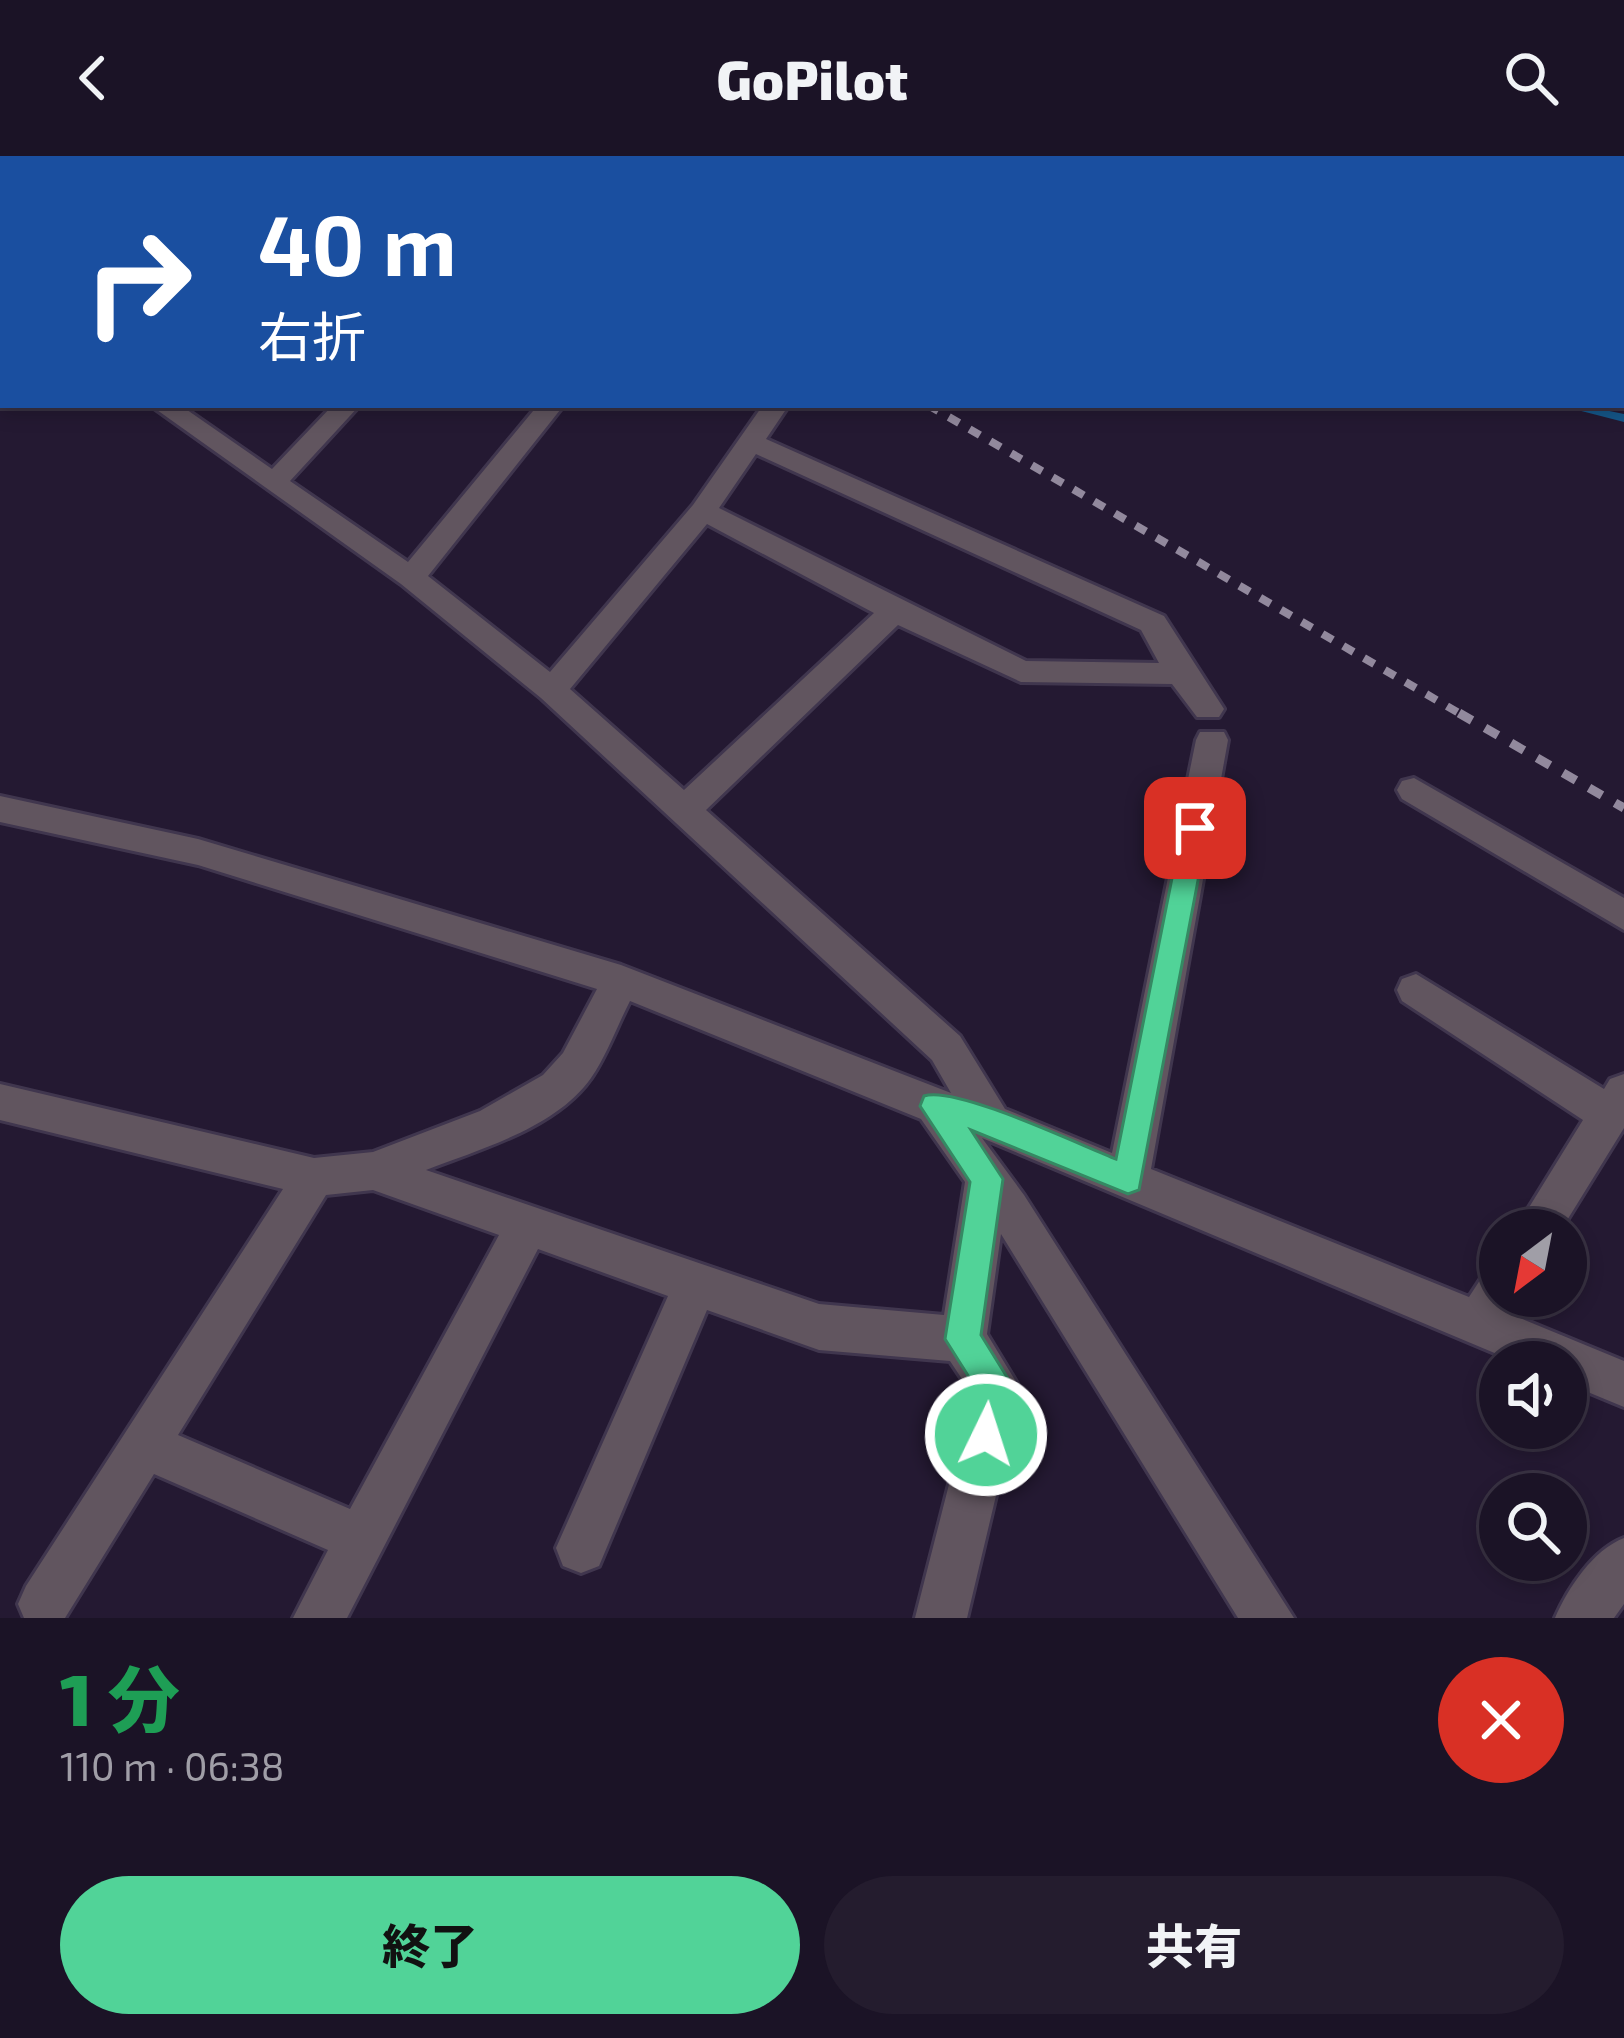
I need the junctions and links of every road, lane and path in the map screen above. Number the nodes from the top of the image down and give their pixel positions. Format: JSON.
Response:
{"nodes":[{"id":1,"x":167,"y":408,"type":"edge"},
{"id":2,"x":344,"y":408,"type":"edge"},
{"id":3,"x":549,"y":408,"type":"edge"},
{"id":4,"x":774,"y":408,"type":"edge"},
{"id":5,"x":752,"y":442,"type":"junction"},
{"id":6,"x":273,"y":484,"type":"junction"},
{"id":7,"x":703,"y":511,"type":"junction"},
{"id":8,"x":411,"y":578,"type":"junction"},
{"id":9,"x":894,"y":611,"type":"junction"},
{"id":10,"x":1181,"y":674,"type":"junction"},
{"id":11,"x":552,"y":690,"type":"junction"},
{"id":12,"x":1414,"y":790,"type":"dead end"},
{"id":13,"x":0,"y":808,"type":"edge"},
{"id":14,"x":686,"y":809,"type":"junction"},
{"id":15,"x":1624,"y":916,"type":"edge"},
{"id":16,"x":621,"y":981,"type":"junction"},
{"id":17,"x":1416,"y":990,"type":"dead end"},
{"id":18,"x":0,"y":1102,"type":"edge"},
{"id":19,"x":1617,"y":1104,"type":"edge"},
{"id":20,"x":935,"y":1106,"type":"junction"},
{"id":21,"x":990,"y":1122,"type":"junction"},
{"id":22,"x":373,"y":1171,"type":"junction"},
{"id":23,"x":314,"y":1177,"type":"junction"},
{"id":24,"x":987,"y":1179,"type":"junction"},
{"id":25,"x":1128,"y":1179,"type":"junction"},
{"id":26,"x":1550,"y":1209,"type":"edge"},
{"id":27,"x":527,"y":1227,"type":"junction"},
{"id":28,"x":695,"y":1284,"type":"junction"},
{"id":29,"x":1479,"y":1301,"type":"edge"},
{"id":30,"x":1510,"y":1317,"type":"edge"},
{"id":31,"x":963,"y":1339,"type":"junction"},
{"id":32,"x":1624,"y":1384,"type":"edge"},
{"id":33,"x":145,"y":1445,"type":"junction"},
{"id":34,"x":361,"y":1539,"type":"junction"},
{"id":35,"x":581,"y":1548,"type":"dead end"},
{"id":36,"x":1624,"y":1563,"type":"edge"},
{"id":37,"x":44,"y":1604,"type":"dead end"},
{"id":38,"x":319,"y":1618,"type":"edge"},
{"id":39,"x":941,"y":1618,"type":"edge"},
{"id":40,"x":1268,"y":1618,"type":"edge"},
{"id":41,"x":1581,"y":1618,"type":"edge"}],
"edges":[{"from":1,"to":6,"type":"street"},
{"from":2,"to":6,"type":"street"},
{"from":3,"to":8,"type":"street"},
{"from":4,"to":5,"type":"street"},
{"from":5,"to":7,"type":"street"},
{"from":5,"to":10,"type":"street"},
{"from":6,"to":8,"type":"street"},
{"from":7,"to":9,"type":"street"},
{"from":7,"to":11,"type":"street"},
{"from":8,"to":11,"type":"street"},
{"from":9,"to":10,"type":"street"},
{"from":9,"to":14,"type":"street"},
{"from":10,"to":25,"type":"street"},
{"from":11,"to":14,"type":"street"},
{"from":12,"to":15,"type":"street"},
{"from":13,"to":16,"type":"street"},
{"from":14,"to":21,"type":"street"},
{"from":16,"to":20,"type":"street"},
{"from":16,"to":22,"type":"street"},
{"from":17,"to":19,"type":"street"},
{"from":18,"to":23,"type":"street"},
{"from":19,"to":26,"type":"street"},
{"from":20,"to":21,"type":"street"},
{"from":20,"to":24,"type":"street"},
{"from":21,"to":25,"type":"street"},
{"from":22,"to":23,"type":"street"},
{"from":22,"to":27,"type":"street"},
{"from":23,"to":33,"type":"street"},
{"from":24,"to":31,"type":"street"},
{"from":24,"to":40,"type":"street"},
{"from":25,"to":29,"type":"street"},
{"from":27,"to":28,"type":"street"},
{"from":27,"to":34,"type":"street"},
{"from":28,"to":31,"type":"street"},
{"from":28,"to":35,"type":"street"},
{"from":30,"to":32,"type":"street"},
{"from":31,"to":39,"type":"street"},
{"from":33,"to":34,"type":"street"},
{"from":33,"to":37,"type":"street"},
{"from":34,"to":38,"type":"street"},
{"from":36,"to":41,"type":"street"}]}
